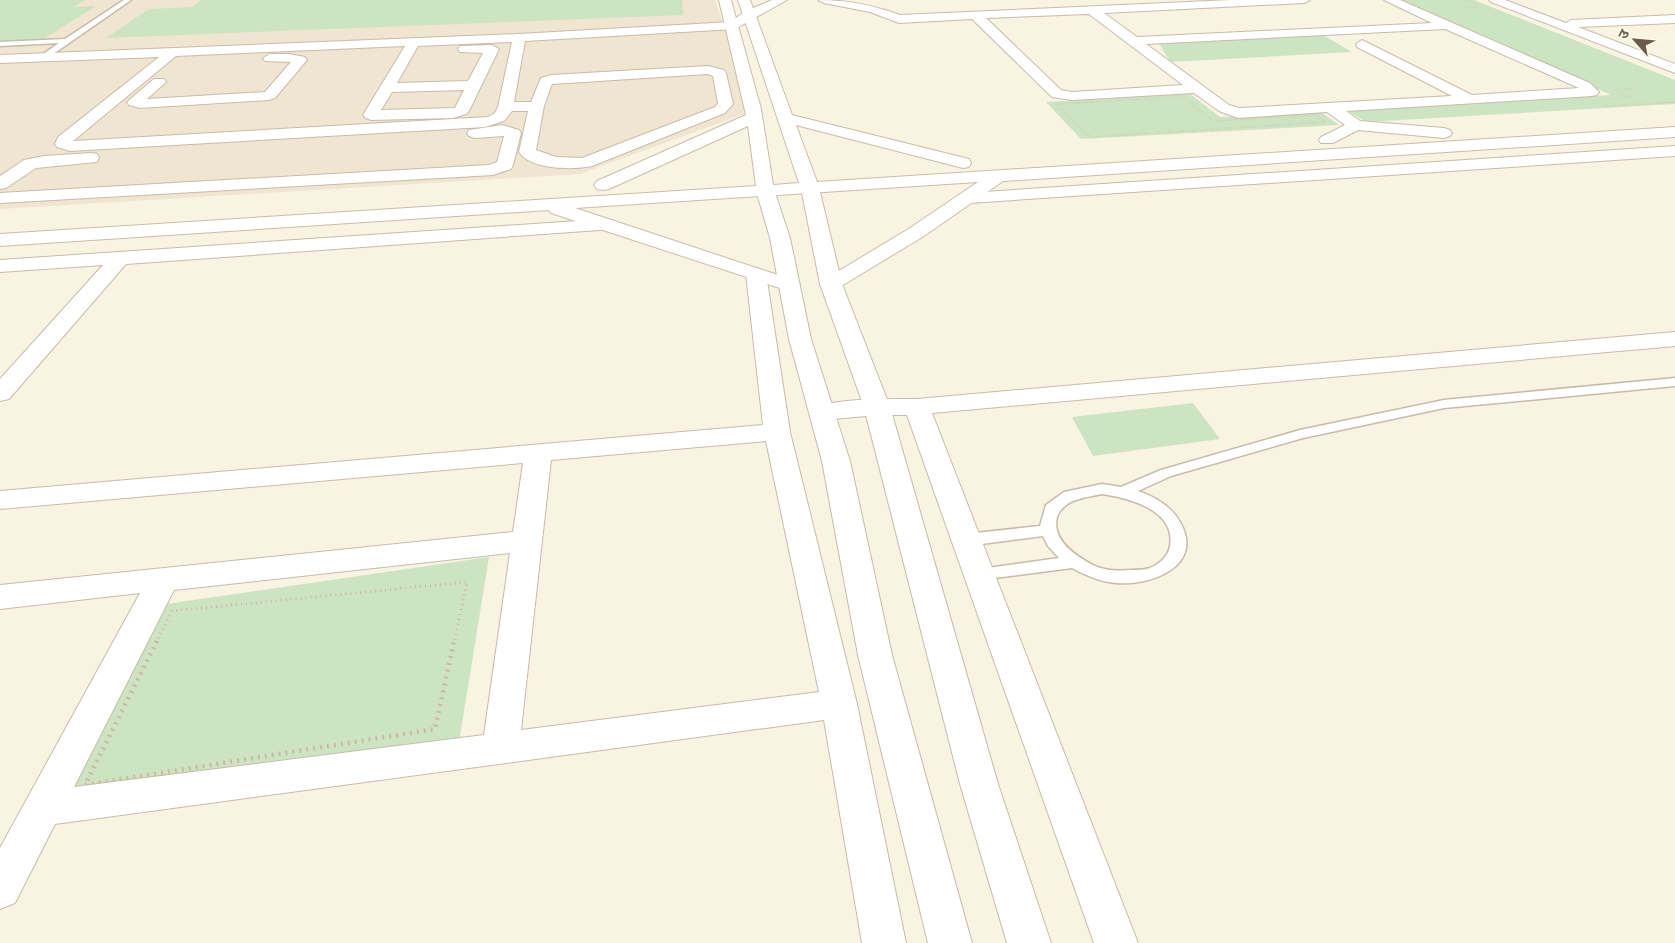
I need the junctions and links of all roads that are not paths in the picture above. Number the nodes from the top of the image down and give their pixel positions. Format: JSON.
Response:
{"nodes":[{"id":1,"x":128,"y":0,"type":"edge"},
{"id":2,"x":725,"y":0,"type":"edge"},
{"id":3,"x":744,"y":0,"type":"edge"},
{"id":4,"x":781,"y":0,"type":"edge"},
{"id":5,"x":824,"y":0,"type":"edge"},
{"id":6,"x":1304,"y":0,"type":"edge"},
{"id":7,"x":1390,"y":0,"type":"edge"},
{"id":8,"x":1495,"y":0,"type":"edge"},
{"id":9,"x":1092,"y":10,"type":"junction"},
{"id":10,"x":748,"y":15,"type":"junction"},
{"id":11,"x":976,"y":16,"type":"junction"},
{"id":12,"x":1675,"y":19,"type":"edge"},
{"id":13,"x":1562,"y":24,"type":"junction"},
{"id":14,"x":731,"y":26,"type":"junction"},
{"id":15,"x":1448,"y":26,"type":"junction"},
{"id":16,"x":1331,"y":32,"type":"junction"},
{"id":17,"x":519,"y":38,"type":"junction"},
{"id":18,"x":66,"y":41,"type":"junction"},
{"id":19,"x":1134,"y":41,"type":"junction"},
{"id":20,"x":0,"y":44,"type":"edge"},
{"id":21,"x":278,"y":47,"type":"junction"},
{"id":22,"x":411,"y":47,"type":"junction"},
{"id":23,"x":43,"y":57,"type":"junction"},
{"id":24,"x":260,"y":58,"type":"junction"},
{"id":25,"x":0,"y":59,"type":"edge"},
{"id":26,"x":176,"y":63,"type":"junction"},
{"id":27,"x":1675,"y":69,"type":"edge"},
{"id":28,"x":476,"y":78,"type":"junction"},
{"id":29,"x":390,"y":82,"type":"junction"},
{"id":30,"x":1198,"y":88,"type":"junction"},
{"id":31,"x":1468,"y":99,"type":"junction"},
{"id":32,"x":537,"y":106,"type":"junction"},
{"id":33,"x":506,"y":107,"type":"junction"},
{"id":34,"x":1331,"y":108,"type":"junction"},
{"id":35,"x":754,"y":117,"type":"junction"},
{"id":36,"x":785,"y":118,"type":"junction"},
{"id":37,"x":1675,"y":118,"type":"edge"},
{"id":38,"x":1356,"y":125,"type":"junction"},
{"id":39,"x":418,"y":132,"type":"junction"},
{"id":40,"x":1675,"y":132,"type":"edge"},
{"id":41,"x":1444,"y":133,"type":"junction"},
{"id":42,"x":1327,"y":140,"type":"junction"},
{"id":43,"x":133,"y":143,"type":"junction"},
{"id":44,"x":1675,"y":151,"type":"edge"},
{"id":45,"x":116,"y":155,"type":"junction"},
{"id":46,"x":963,"y":163,"type":"junction"},
{"id":47,"x":999,"y":176,"type":"junction"},
{"id":48,"x":807,"y":180,"type":"junction"},
{"id":49,"x":764,"y":183,"type":"junction"},
{"id":50,"x":0,"y":184,"type":"edge"},
{"id":51,"x":603,"y":185,"type":"junction"},
{"id":52,"x":0,"y":198,"type":"edge"},
{"id":53,"x":969,"y":198,"type":"junction"},
{"id":54,"x":544,"y":205,"type":"junction"},
{"id":55,"x":0,"y":223,"type":"edge"},
{"id":56,"x":607,"y":225,"type":"junction"},
{"id":57,"x":0,"y":240,"type":"edge"},
{"id":58,"x":120,"y":258,"type":"junction"},
{"id":59,"x":0,"y":266,"type":"edge"},
{"id":60,"x":756,"y":274,"type":"junction"},
{"id":61,"x":789,"y":284,"type":"junction"},
{"id":62,"x":831,"y":284,"type":"junction"},
{"id":63,"x":1675,"y":339,"type":"edge"},
{"id":64,"x":1675,"y":382,"type":"edge"},
{"id":65,"x":0,"y":394,"type":"edge"},
{"id":66,"x":877,"y":407,"type":"junction"},
{"id":67,"x":917,"y":407,"type":"junction"},
{"id":68,"x":822,"y":412,"type":"junction"},
{"id":69,"x":777,"y":432,"type":"junction"},
{"id":70,"x":538,"y":453,"type":"junction"},
{"id":71,"x":1123,"y":492,"type":"junction"},
{"id":72,"x":0,"y":500,"type":"edge"},
{"id":73,"x":1048,"y":530,"type":"junction"},
{"id":74,"x":966,"y":540,"type":"junction"},
{"id":75,"x":527,"y":541,"type":"junction"},
{"id":76,"x":1073,"y":562,"type":"junction"},
{"id":77,"x":979,"y":574,"type":"junction"},
{"id":78,"x":163,"y":580,"type":"junction"},
{"id":79,"x":0,"y":597,"type":"edge"},
{"id":80,"x":839,"y":704,"type":"junction"},
{"id":81,"x":500,"y":749,"type":"junction"},
{"id":82,"x":42,"y":808,"type":"junction"},
{"id":83,"x":0,"y":889,"type":"edge"},
{"id":84,"x":884,"y":943,"type":"edge"},
{"id":85,"x":950,"y":943,"type":"edge"},
{"id":86,"x":1029,"y":943,"type":"edge"},
{"id":87,"x":1116,"y":943,"type":"edge"}],
"edges":[{"from":1,"to":18,"type":"lane"},
{"from":2,"to":14,"type":"street"},
{"from":3,"to":10,"type":"street"},
{"from":4,"to":10,"type":"street"},
{"from":5,"to":11,"type":"street"},
{"from":6,"to":9,"type":"street"},
{"from":7,"to":15,"type":"street"},
{"from":8,"to":13,"type":"street"},
{"from":9,"to":11,"type":"street"},
{"from":9,"to":19,"type":"street"},
{"from":10,"to":14,"type":"street"},
{"from":10,"to":36,"type":"street"},
{"from":11,"to":30,"type":"street"},
{"from":12,"to":13,"type":"street"},
{"from":13,"to":27,"type":"street"},
{"from":14,"to":17,"type":"street"},
{"from":14,"to":35,"type":"street"},
{"from":15,"to":16,"type":"street"},
{"from":15,"to":31,"type":"street"},
{"from":16,"to":19,"type":"street"},
{"from":16,"to":31,"type":"street"},
{"from":17,"to":22,"type":"street"},
{"from":17,"to":33,"type":"street"},
{"from":18,"to":20,"type":"lane"},
{"from":18,"to":23,"type":"lane"},
{"from":19,"to":30,"type":"street"},
{"from":21,"to":22,"type":"street"},
{"from":21,"to":24,"type":"street"},
{"from":21,"to":26,"type":"street"},
{"from":22,"to":28,"type":"street"},
{"from":22,"to":29,"type":"street"},
{"from":23,"to":25,"type":"street"},
{"from":23,"to":26,"type":"street"},
{"from":24,"to":26,"type":"street"},
{"from":24,"to":26,"type":"street"},
{"from":26,"to":43,"type":"street"},
{"from":28,"to":29,"type":"street"},
{"from":28,"to":29,"type":"street"},
{"from":30,"to":34,"type":"street"},
{"from":31,"to":34,"type":"street"},
{"from":32,"to":32,"type":"street"},
{"from":32,"to":33,"type":"street"},
{"from":33,"to":39,"type":"street"},
{"from":34,"to":38,"type":"street"},
{"from":35,"to":49,"type":"street"},
{"from":35,"to":51,"type":"street"},
{"from":36,"to":46,"type":"street"},
{"from":36,"to":48,"type":"street"},
{"from":37,"to":41,"type":"street"},
{"from":38,"to":41,"type":"street"},
{"from":38,"to":42,"type":"street"},
{"from":39,"to":43,"type":"street"},
{"from":39,"to":45,"type":"street"},
{"from":39,"to":52,"type":"street"},
{"from":40,"to":47,"type":"street"},
{"from":41,"to":42,"type":"street"},
{"from":42,"to":46,"type":"street"},
{"from":43,"to":45,"type":"street"},
{"from":44,"to":53,"type":"street"},
{"from":45,"to":50,"type":"street"},
{"from":46,"to":48,"type":"street"},
{"from":47,"to":48,"type":"street"},
{"from":47,"to":53,"type":"street"},
{"from":48,"to":49,"type":"street"},
{"from":48,"to":62,"type":"street"},
{"from":49,"to":51,"type":"street"},
{"from":49,"to":54,"type":"street"},
{"from":49,"to":61,"type":"street"},
{"from":51,"to":55,"type":"street"},
{"from":53,"to":62,"type":"street"},
{"from":54,"to":56,"type":"street"},
{"from":54,"to":57,"type":"street"},
{"from":56,"to":58,"type":"street"},
{"from":56,"to":60,"type":"street"},
{"from":58,"to":59,"type":"street"},
{"from":58,"to":65,"type":"street"},
{"from":60,"to":61,"type":"street"},
{"from":60,"to":69,"type":"street"},
{"from":61,"to":68,"type":"street"},
{"from":62,"to":66,"type":"street"},
{"from":63,"to":67,"type":"street"},
{"from":64,"to":71,"type":"lane"},
{"from":66,"to":67,"type":"street"},
{"from":66,"to":68,"type":"street"},
{"from":66,"to":86,"type":"street"},
{"from":67,"to":74,"type":"street"},
{"from":68,"to":85,"type":"street"},
{"from":69,"to":70,"type":"street"},
{"from":69,"to":80,"type":"street"},
{"from":70,"to":72,"type":"street"},
{"from":70,"to":75,"type":"street"},
{"from":71,"to":73,"type":"lane"},
{"from":71,"to":76,"type":"lane"},
{"from":73,"to":74,"type":"lane"},
{"from":73,"to":76,"type":"lane"},
{"from":74,"to":77,"type":"street"},
{"from":75,"to":78,"type":"street"},
{"from":75,"to":81,"type":"street"},
{"from":76,"to":77,"type":"lane"},
{"from":77,"to":87,"type":"street"},
{"from":78,"to":79,"type":"street"},
{"from":78,"to":82,"type":"street"},
{"from":80,"to":81,"type":"street"},
{"from":80,"to":84,"type":"street"},
{"from":81,"to":82,"type":"street"},
{"from":82,"to":83,"type":"street"}]}
